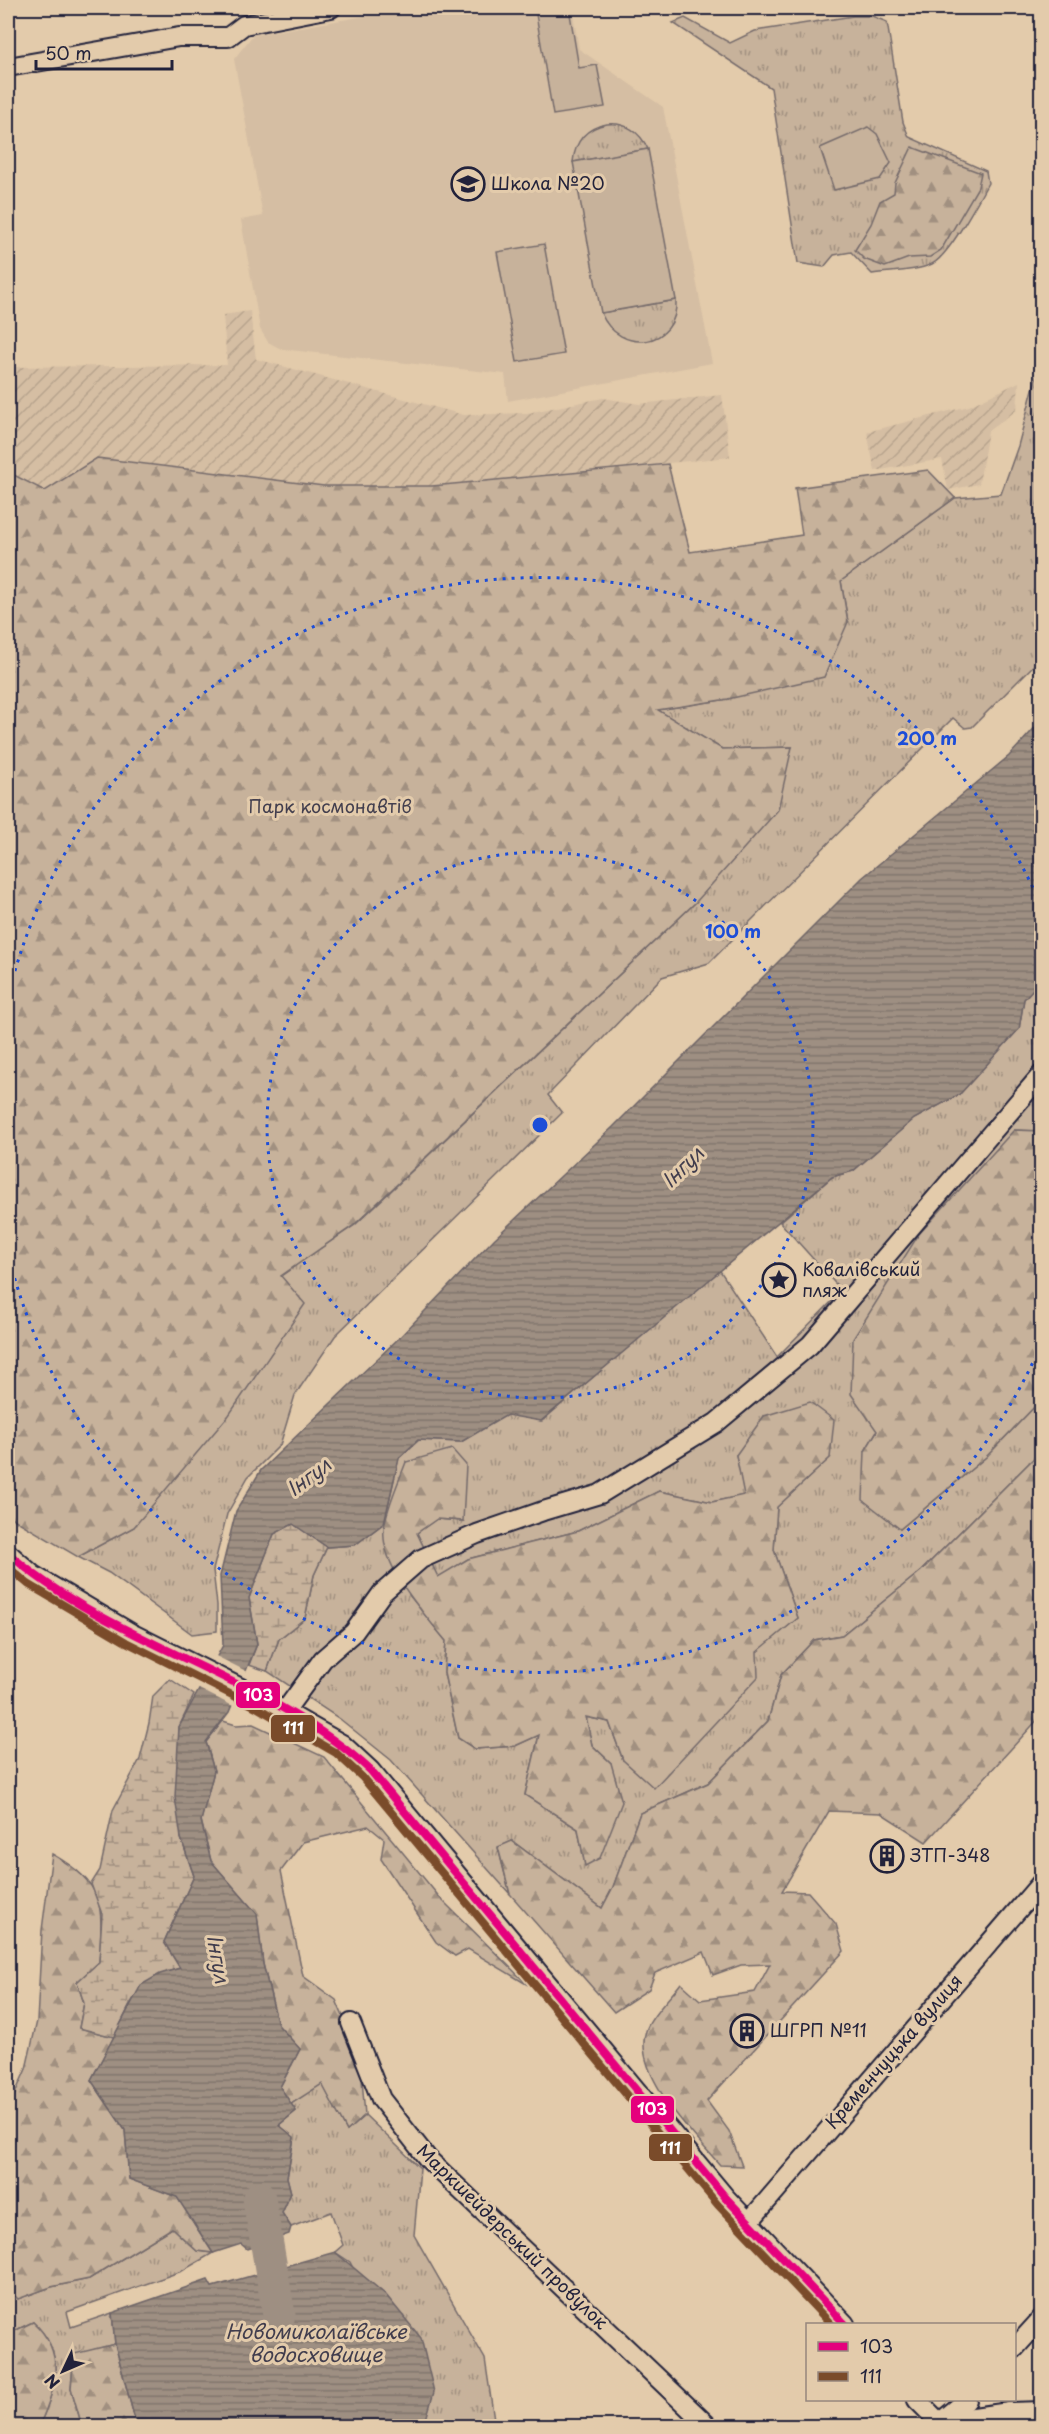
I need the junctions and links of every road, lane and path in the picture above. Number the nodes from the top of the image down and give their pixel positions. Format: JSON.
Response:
{"nodes":[{"id":1,"x":331,"y":8,"type":"edge"},
{"id":2,"x":8,"y":67,"type":"edge"},
{"id":3,"x":1041,"y":1074,"type":"edge"},
{"id":4,"x":8,"y":1553,"type":"edge"},
{"id":5,"x":285,"y":1711,"type":"junction"},
{"id":6,"x":1041,"y":1882,"type":"edge"},
{"id":7,"x":351,"y":2023,"type":"dead end"},
{"id":8,"x":748,"y":2223,"type":"junction"},
{"id":9,"x":1041,"y":2318,"type":"edge"},
{"id":10,"x":843,"y":2323,"type":"edge"},
{"id":11,"x":1016,"y":2347,"type":"edge"},
{"id":12,"x":918,"y":2401,"type":"edge"},
{"id":13,"x":966,"y":2401,"type":"edge"},
{"id":14,"x":1041,"y":2411,"type":"edge"},
{"id":15,"x":937,"y":2425,"type":"edge"},
{"id":16,"x":708,"y":2427,"type":"edge"}],
"edges":[{"from":1,"to":2,"type":"street"},
{"from":3,"to":5,"type":"street"},
{"from":4,"to":5,"type":"street"},
{"from":5,"to":8,"type":"street"},
{"from":6,"to":8,"type":"street","name":"Кременчуцька вулиця"},
{"from":7,"to":16,"type":"street","name":"Маркшейдерський провулок"},
{"from":8,"to":10,"type":"street"},
{"from":9,"to":11,"type":"street"},
{"from":12,"to":15,"type":"street"},
{"from":13,"to":15,"type":"street"},
{"from":14,"to":15,"type":"street"}]}
